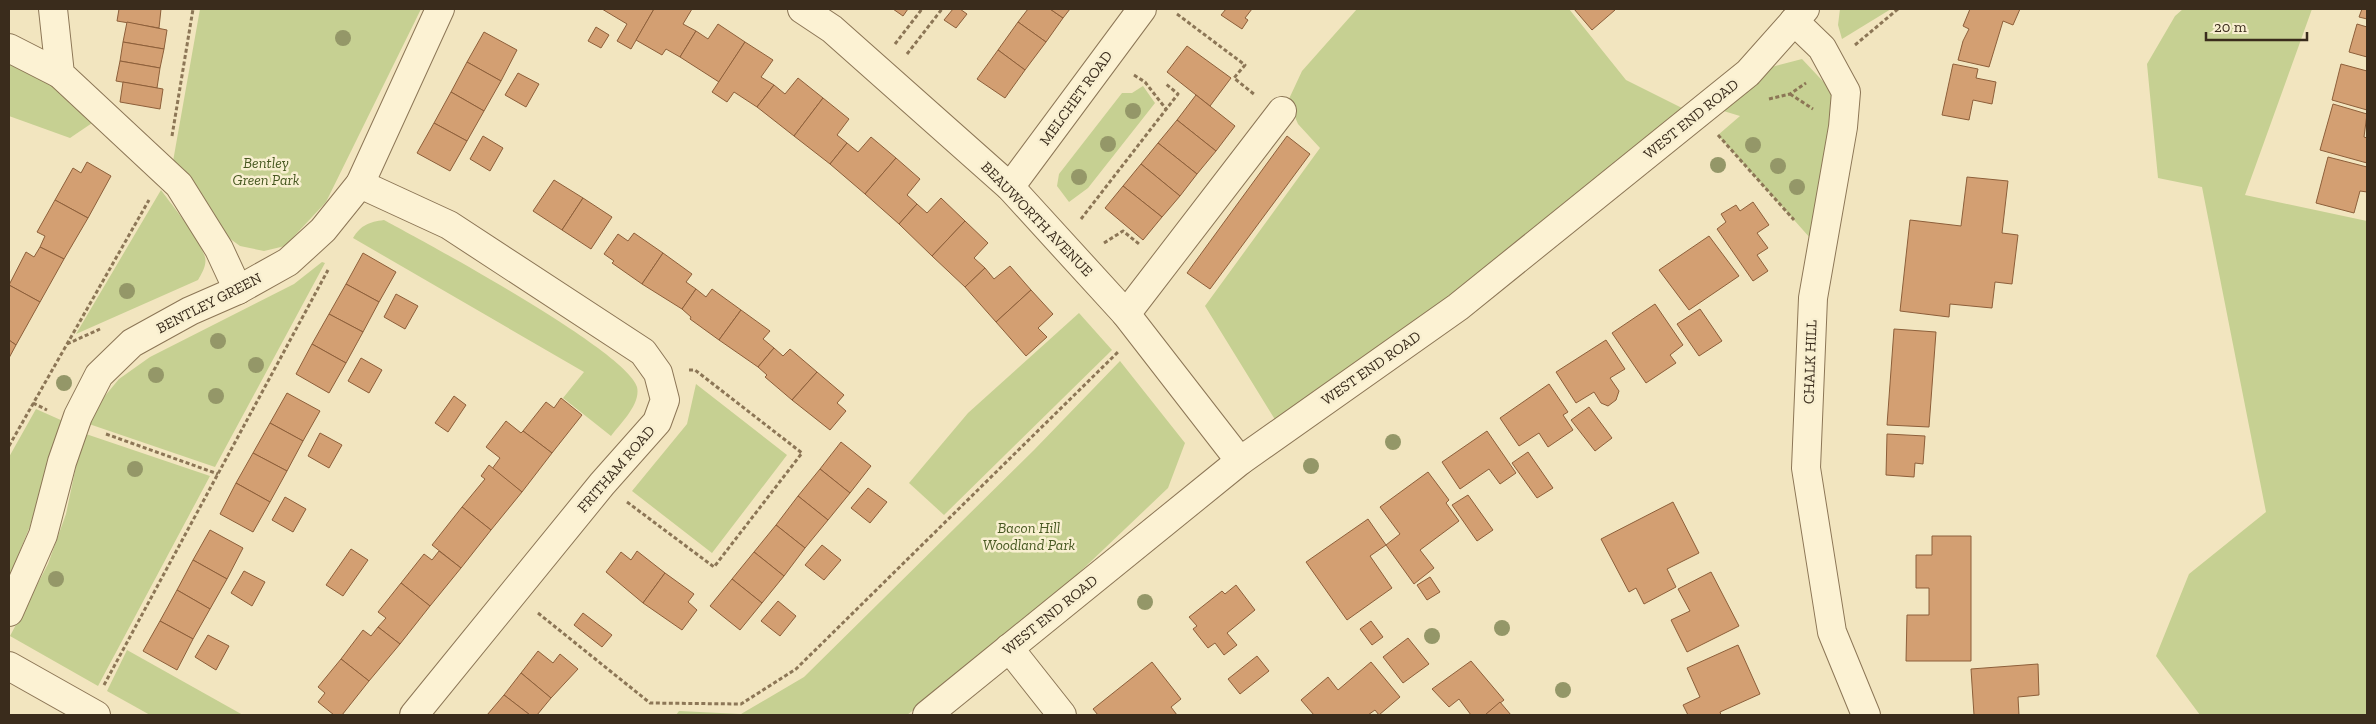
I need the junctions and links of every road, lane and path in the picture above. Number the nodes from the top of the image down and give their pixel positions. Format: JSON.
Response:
{"nodes":[{"id":1,"x":53,"y":9,"type":"edge"},
{"id":2,"x":193,"y":9,"type":"edge"},
{"id":3,"x":440,"y":9,"type":"edge"},
{"id":4,"x":802,"y":9,"type":"edge"},
{"id":5,"x":922,"y":9,"type":"edge"},
{"id":6,"x":942,"y":9,"type":"edge"},
{"id":7,"x":1142,"y":9,"type":"edge"},
{"id":8,"x":1898,"y":9,"type":"edge"},
{"id":9,"x":1177,"y":14,"type":"dead end"},
{"id":10,"x":1799,"y":15,"type":"edge"},
{"id":11,"x":9,"y":48,"type":"edge"},
{"id":12,"x":1831,"y":65,"type":"junction"},
{"id":13,"x":882,"y":73,"type":"junction"},
{"id":14,"x":60,"y":74,"type":"junction"},
{"id":15,"x":1134,"y":75,"type":"dead end"},
{"id":16,"x":1166,"y":84,"type":"dead end"},
{"id":17,"x":1271,"y":105,"type":"joint"},
{"id":18,"x":1166,"y":109,"type":"junction"},
{"id":19,"x":1718,"y":135,"type":"dead end"},
{"id":20,"x":166,"y":171,"type":"junction"},
{"id":21,"x":360,"y":184,"type":"junction"},
{"id":22,"x":1010,"y":188,"type":"junction"},
{"id":23,"x":1121,"y":234,"type":"dead end"},
{"id":24,"x":1062,"y":244,"type":"junction"},
{"id":25,"x":1142,"y":246,"type":"dead end"},
{"id":26,"x":1821,"y":251,"type":"junction"},
{"id":27,"x":330,"y":267,"type":"dead end"},
{"id":28,"x":238,"y":290,"type":"junction"},
{"id":29,"x":1132,"y":322,"type":"junction"},
{"id":30,"x":695,"y":370,"type":"dead end"},
{"id":31,"x":33,"y":403,"type":"junction"},
{"id":32,"x":75,"y":423,"type":"junction"},
{"id":33,"x":9,"y":446,"type":"edge"},
{"id":34,"x":1240,"y":462,"type":"junction"},
{"id":35,"x":218,"y":474,"type":"junction"},
{"id":36,"x":625,"y":500,"type":"dead end"},
{"id":37,"x":9,"y":612,"type":"edge"},
{"id":38,"x":537,"y":613,"type":"dead end"},
{"id":39,"x":1009,"y":648,"type":"junction"},
{"id":40,"x":9,"y":666,"type":"edge"},
{"id":41,"x":93,"y":713,"type":"edge"},
{"id":42,"x":414,"y":715,"type":"edge"},
{"id":43,"x":927,"y":715,"type":"edge"},
{"id":44,"x":1062,"y":715,"type":"edge"},
{"id":45,"x":1866,"y":715,"type":"edge"}],
"edges":[{"from":1,"to":14,"type":"street"},
{"from":2,"to":20,"type":"path"},
{"from":3,"to":21,"type":"street","name":"BENTLEY GREEN"},
{"from":4,"to":13,"type":"street","name":"BEAUWORTH AVENUE"},
{"from":5,"to":13,"type":"path"},
{"from":6,"to":13,"type":"path"},
{"from":7,"to":22,"type":"street","name":"MELCHET ROAD"},
{"from":8,"to":12,"type":"path"},
{"from":9,"to":17,"type":"path"},
{"from":10,"to":12,"type":"street","name":"CHALK HILL"},
{"from":10,"to":34,"type":"street","name":"WEST END ROAD"},
{"from":11,"to":14,"type":"street"},
{"from":12,"to":26,"type":"street","name":"CHALK HILL"},
{"from":13,"to":22,"type":"street","name":"BEAUWORTH AVENUE"},
{"from":14,"to":20,"type":"street"},
{"from":15,"to":18,"type":"path"},
{"from":16,"to":18,"type":"path"},
{"from":17,"to":29,"type":"street"},
{"from":18,"to":24,"type":"path"},
{"from":19,"to":26,"type":"path"},
{"from":20,"to":28,"type":"street"},
{"from":20,"to":31,"type":"path"},
{"from":21,"to":28,"type":"street","name":"BENTLEY GREEN"},
{"from":21,"to":42,"type":"street","name":"FRITHAM ROAD"},
{"from":22,"to":24,"type":"street","name":"BEAUWORTH AVENUE"},
{"from":23,"to":25,"type":"path"},
{"from":24,"to":29,"type":"street","name":"BEAUWORTH AVENUE"},
{"from":26,"to":45,"type":"street","name":"CHALK HILL"},
{"from":27,"to":35,"type":"path"},
{"from":28,"to":32,"type":"street","name":"BENTLEY GREEN"},
{"from":29,"to":34,"type":"street","name":"BEAUWORTH AVENUE"},
{"from":29,"to":38,"type":"path"},
{"from":30,"to":36,"type":"path"},
{"from":31,"to":32,"type":"path"},
{"from":31,"to":33,"type":"path"},
{"from":32,"to":35,"type":"path"},
{"from":32,"to":37,"type":"street","name":"BENTLEY GREEN"},
{"from":34,"to":39,"type":"street","name":"WEST END ROAD"},
{"from":35,"to":41,"type":"path"},
{"from":39,"to":43,"type":"street","name":"WEST END ROAD"},
{"from":39,"to":44,"type":"street"},
{"from":40,"to":41,"type":"street"}]}
